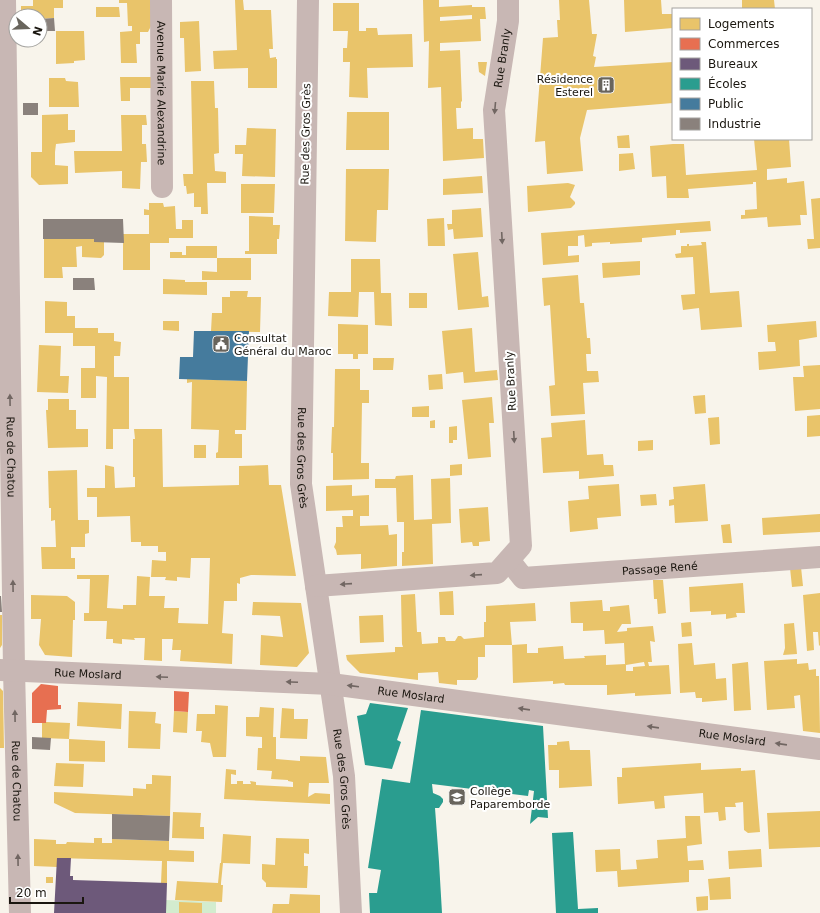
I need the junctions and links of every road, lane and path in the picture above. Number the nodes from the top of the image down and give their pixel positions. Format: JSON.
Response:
{"nodes":[{"id":1,"x":5,"y":0,"type":"edge"},
{"id":2,"x":161,"y":0,"type":"edge"},
{"id":3,"x":308,"y":0,"type":"edge"},
{"id":4,"x":508,"y":0,"type":"edge"},
{"id":5,"x":162,"y":187,"type":"dead end"},
{"id":6,"x":820,"y":557,"type":"edge"},
{"id":7,"x":510,"y":560,"type":"junction"},
{"id":8,"x":316,"y":586,"type":"junction"},
{"id":9,"x":7,"y":670,"type":"edge"},
{"id":10,"x":331,"y":684,"type":"junction"},
{"id":11,"x":820,"y":749,"type":"edge"},
{"id":12,"x":20,"y":913,"type":"edge"},
{"id":13,"x":351,"y":913,"type":"edge"}],
"edges":[{"from":9,"to":1,"type":"street","name":"Rue de Chatou","one_way":true},
{"from":2,"to":5,"type":"street","name":"Avenue Marie Alexandrine"},
{"from":3,"to":8,"type":"street","name":"Rue des Gros Grès"},
{"from":4,"to":7,"type":"street","name":"Rue Branly","one_way":true},
{"from":6,"to":7,"type":"street","name":"Passage René"},
{"from":7,"to":8,"type":"street","name":"Rue Branly","one_way":true},
{"from":8,"to":10,"type":"street","name":"Rue des Gros Grès"},
{"from":10,"to":9,"type":"street","name":"Rue Moslard","one_way":true},
{"from":12,"to":9,"type":"street","name":"Rue de Chatou","one_way":true},
{"from":11,"to":10,"type":"street","name":"Rue Moslard","one_way":true},
{"from":10,"to":13,"type":"street","name":"Rue des Gros Grès"}]}
